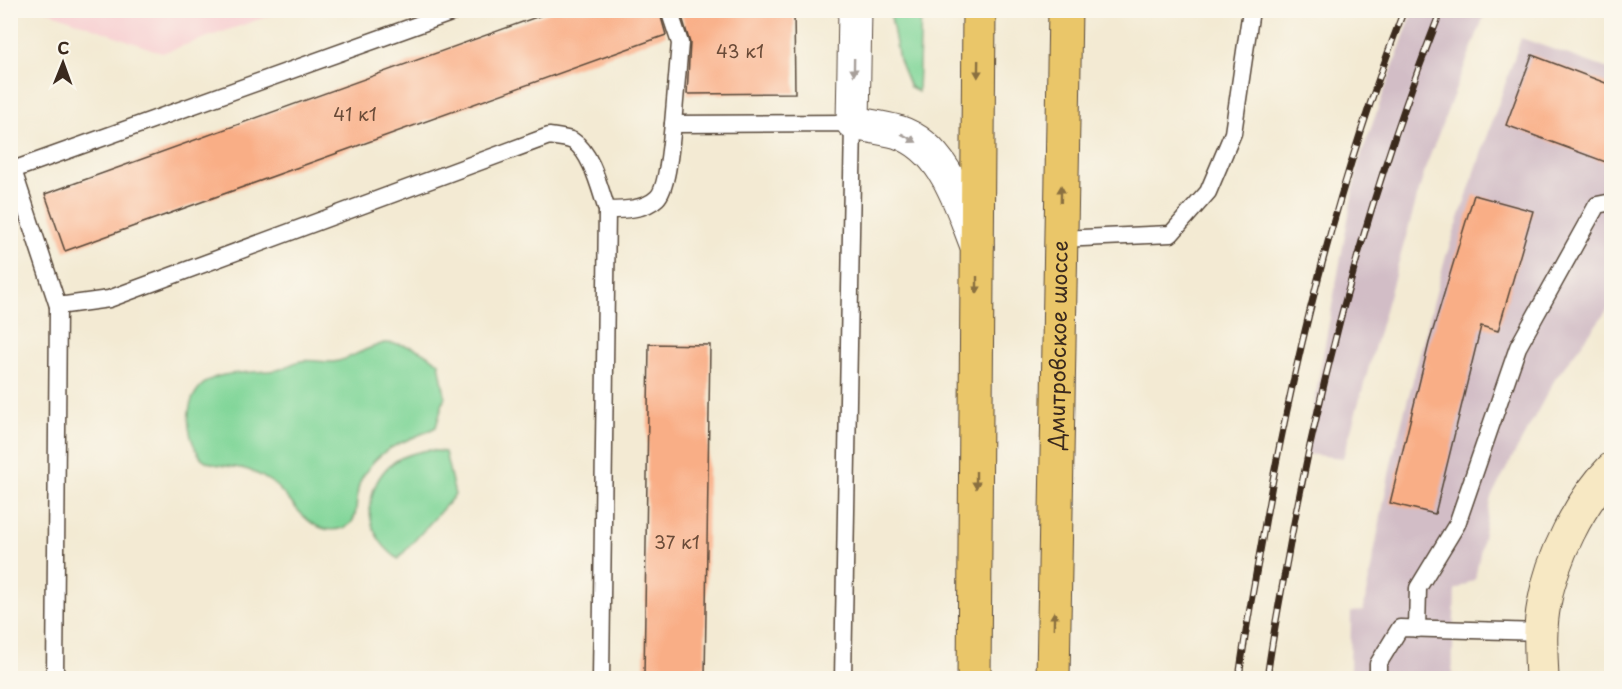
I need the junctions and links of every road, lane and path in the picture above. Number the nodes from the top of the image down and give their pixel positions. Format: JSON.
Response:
{"nodes":[{"id":1,"x":459,"y":10,"type":"edge"},
{"id":2,"x":669,"y":10,"type":"edge"},
{"id":3,"x":855,"y":10,"type":"edge"},
{"id":4,"x":979,"y":10,"type":"edge"},
{"id":5,"x":1065,"y":10,"type":"edge"},
{"id":6,"x":1251,"y":10,"type":"edge"},
{"id":7,"x":853,"y":123,"type":"junction"},
{"id":8,"x":673,"y":124,"type":"junction"},
{"id":9,"x":12,"y":170,"type":"edge"},
{"id":10,"x":1611,"y":202,"type":"edge"},
{"id":11,"x":607,"y":210,"type":"junction"},
{"id":12,"x":1060,"y":238,"type":"junction"},
{"id":13,"x":977,"y":246,"type":"junction"},
{"id":14,"x":58,"y":306,"type":"junction"},
{"id":15,"x":1611,"y":469,"type":"edge"},
{"id":16,"x":1417,"y":628,"type":"junction"},
{"id":17,"x":1541,"y":632,"type":"junction"},
{"id":18,"x":55,"y":678,"type":"edge"},
{"id":19,"x":601,"y":678,"type":"edge"},
{"id":20,"x":843,"y":678,"type":"edge"},
{"id":21,"x":974,"y":678,"type":"edge"},
{"id":22,"x":1053,"y":678,"type":"edge"},
{"id":23,"x":1377,"y":678,"type":"edge"},
{"id":24,"x":1542,"y":678,"type":"edge"}],
"edges":[{"from":1,"to":9,"type":"lane"},
{"from":2,"to":8,"type":"lane"},
{"from":3,"to":7,"type":"street","one_way":true},
{"from":4,"to":13,"type":"main road","one_way":true},
{"from":12,"to":5,"type":"main road","name":"Дмитровское шоссе","one_way":true},
{"from":6,"to":12,"type":"lane"},
{"from":7,"to":8,"type":"lane"},
{"from":7,"to":13,"type":"street","one_way":true},
{"from":7,"to":20,"type":"lane"},
{"from":8,"to":11,"type":"lane"},
{"from":9,"to":14,"type":"lane"},
{"from":10,"to":16,"type":"lane"},
{"from":11,"to":14,"type":"lane"},
{"from":11,"to":19,"type":"lane"},
{"from":22,"to":12,"type":"main road","name":"Дмитровское шоссе","one_way":true},
{"from":13,"to":21,"type":"main road","one_way":true},
{"from":14,"to":18,"type":"lane"},
{"from":15,"to":17,"type":"street"},
{"from":16,"to":17,"type":"lane"},
{"from":16,"to":23,"type":"lane"},
{"from":17,"to":24,"type":"street"}]}
